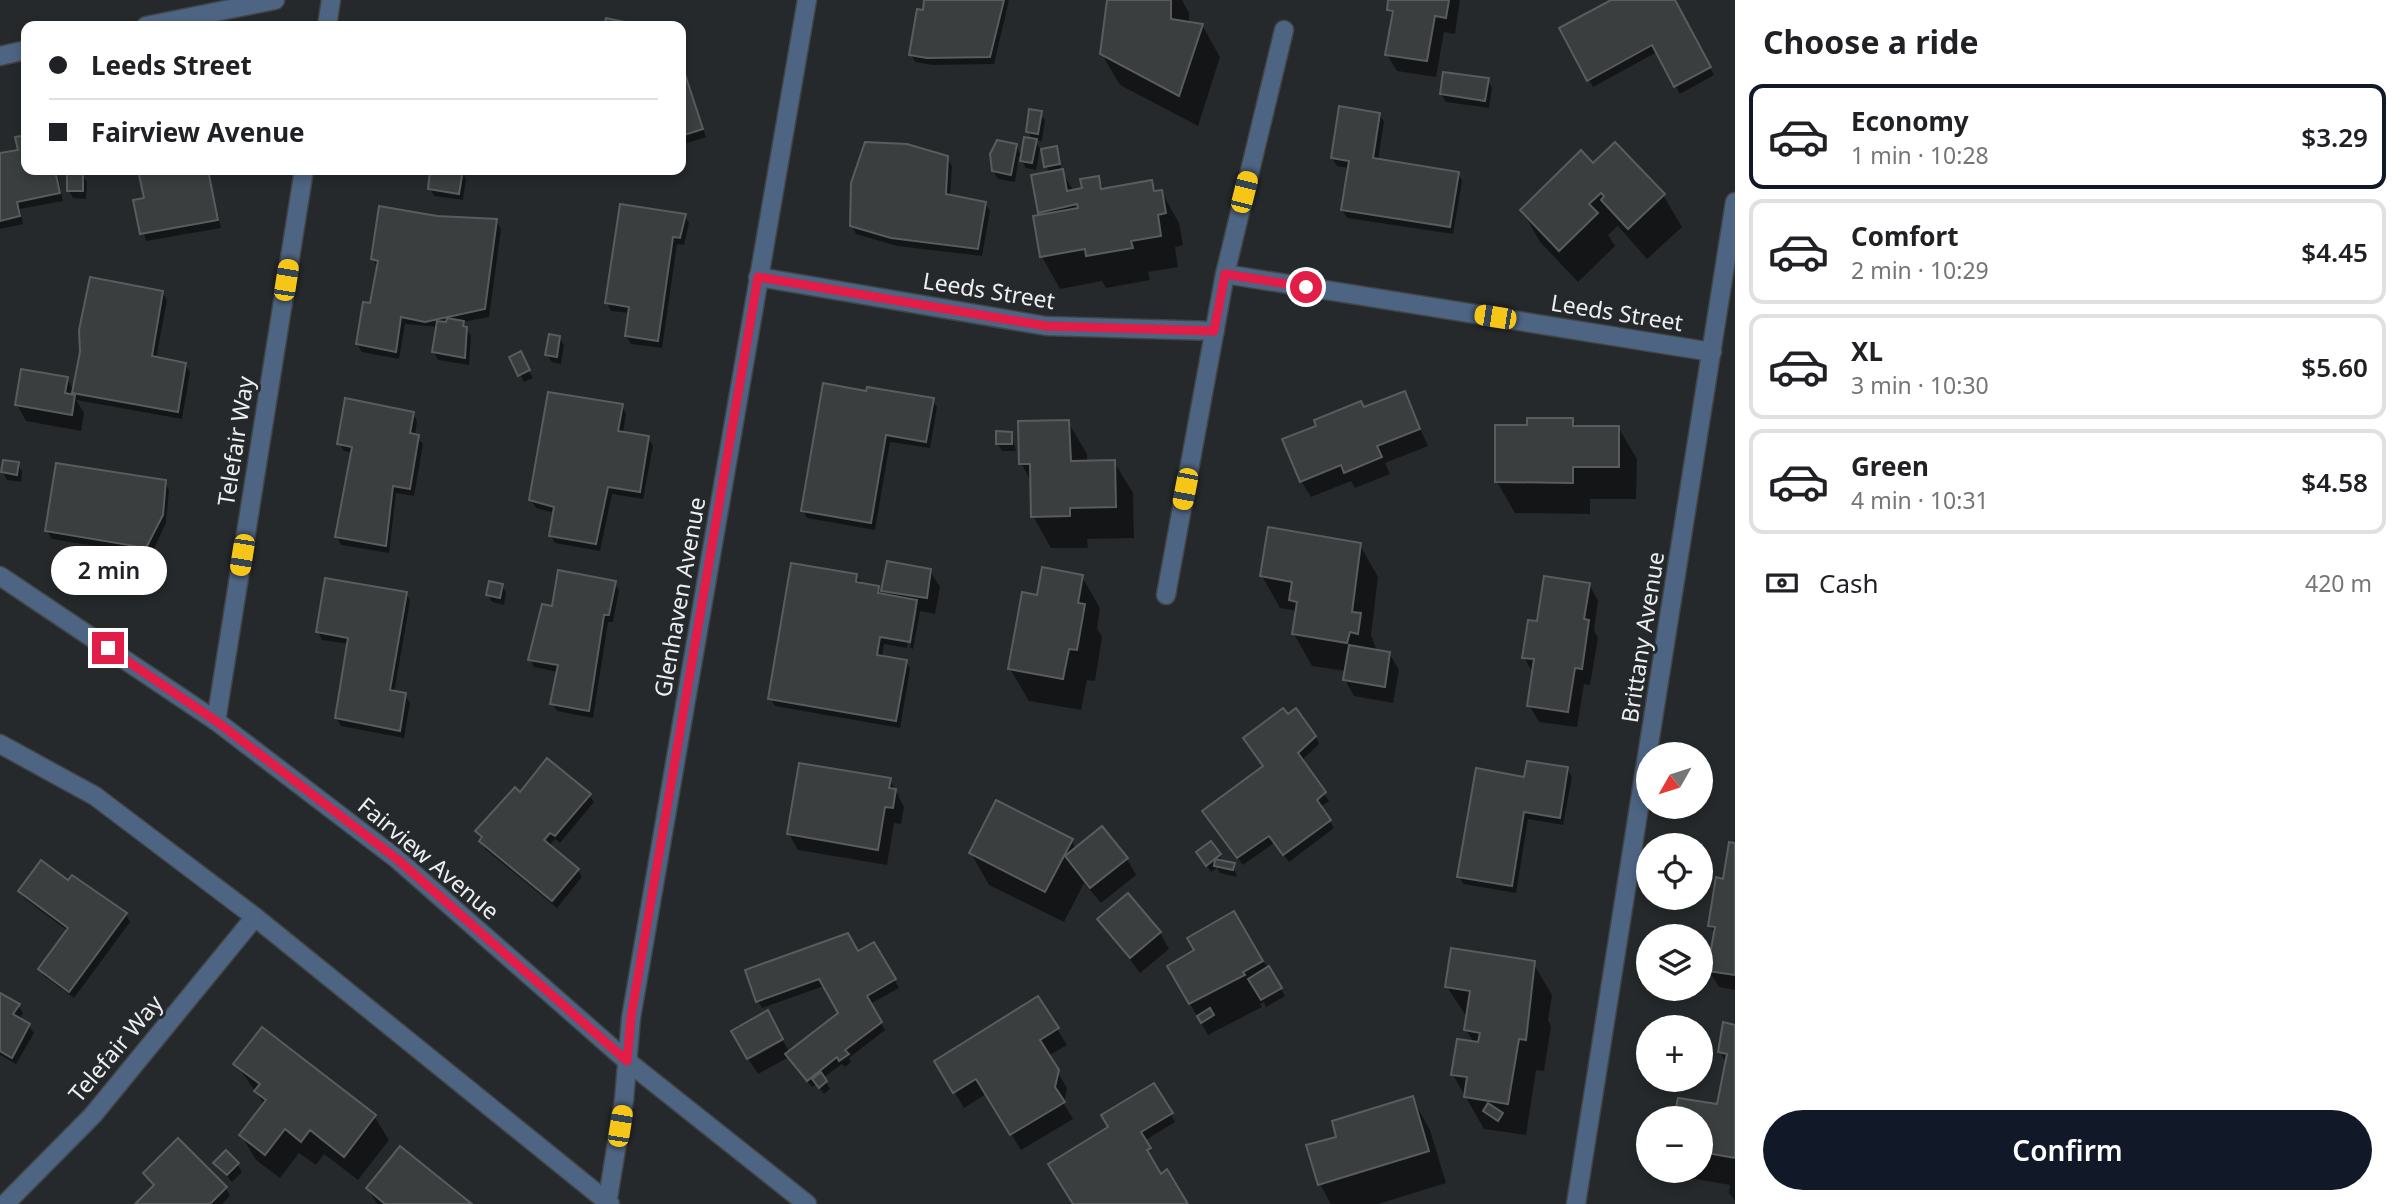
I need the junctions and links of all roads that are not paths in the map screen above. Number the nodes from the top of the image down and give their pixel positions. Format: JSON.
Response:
{"nodes":[{"id":1,"x":275,"y":0,"type":"edge"},
{"id":2,"x":331,"y":0,"type":"edge"},
{"id":3,"x":807,"y":0,"type":"edge"},
{"id":4,"x":171,"y":21,"type":"edge"},
{"id":5,"x":328,"y":21,"type":"edge"},
{"id":6,"x":1284,"y":30,"type":"dead end"},
{"id":7,"x":21,"y":51,"type":"edge"},
{"id":8,"x":0,"y":56,"type":"edge"},
{"id":9,"x":303,"y":175,"type":"edge"},
{"id":10,"x":1735,"y":202,"type":"edge"},
{"id":11,"x":1225,"y":274,"type":"junction"},
{"id":12,"x":758,"y":277,"type":"junction"},
{"id":13,"x":1214,"y":331,"type":"junction"},
{"id":14,"x":1712,"y":352,"type":"junction"},
{"id":15,"x":0,"y":576,"type":"edge"},
{"id":16,"x":1166,"y":595,"type":"dead end"},
{"id":17,"x":216,"y":721,"type":"junction"},
{"id":18,"x":0,"y":744,"type":"edge"},
{"id":19,"x":255,"y":917,"type":"junction"},
{"id":20,"x":627,"y":1061,"type":"junction"},
{"id":21,"x":608,"y":1203,"type":"edge"},
{"id":22,"x":5,"y":1204,"type":"edge"},
{"id":23,"x":807,"y":1204,"type":"edge"},
{"id":24,"x":1576,"y":1204,"type":"edge"}],
"edges":[{"from":1,"to":4,"type":"street"},
{"from":2,"to":5,"type":"street"},
{"from":3,"to":12,"type":"street","name":"Glenhaven Avenue"},
{"from":6,"to":11,"type":"street"},
{"from":7,"to":8,"type":"street"},
{"from":9,"to":17,"type":"street","name":"Telefair Way"},
{"from":10,"to":14,"type":"street","name":"Brittany Avenue"},
{"from":11,"to":13,"type":"street"},
{"from":11,"to":14,"type":"street","name":"Leeds Street"},
{"from":12,"to":13,"type":"street","name":"Leeds Street"},
{"from":12,"to":20,"type":"street","name":"Glenhaven Avenue"},
{"from":13,"to":16,"type":"street"},
{"from":14,"to":24,"type":"street","name":"Brittany Avenue"},
{"from":15,"to":17,"type":"street","name":"Fairview Avenue"},
{"from":17,"to":20,"type":"street","name":"Fairview Avenue"},
{"from":18,"to":19,"type":"street"},
{"from":19,"to":21,"type":"street"},
{"from":19,"to":22,"type":"street","name":"Telefair Way"},
{"from":20,"to":21,"type":"street","name":"Glenhaven Avenue"},
{"from":20,"to":23,"type":"street","name":"Fairview Avenue"}]}
